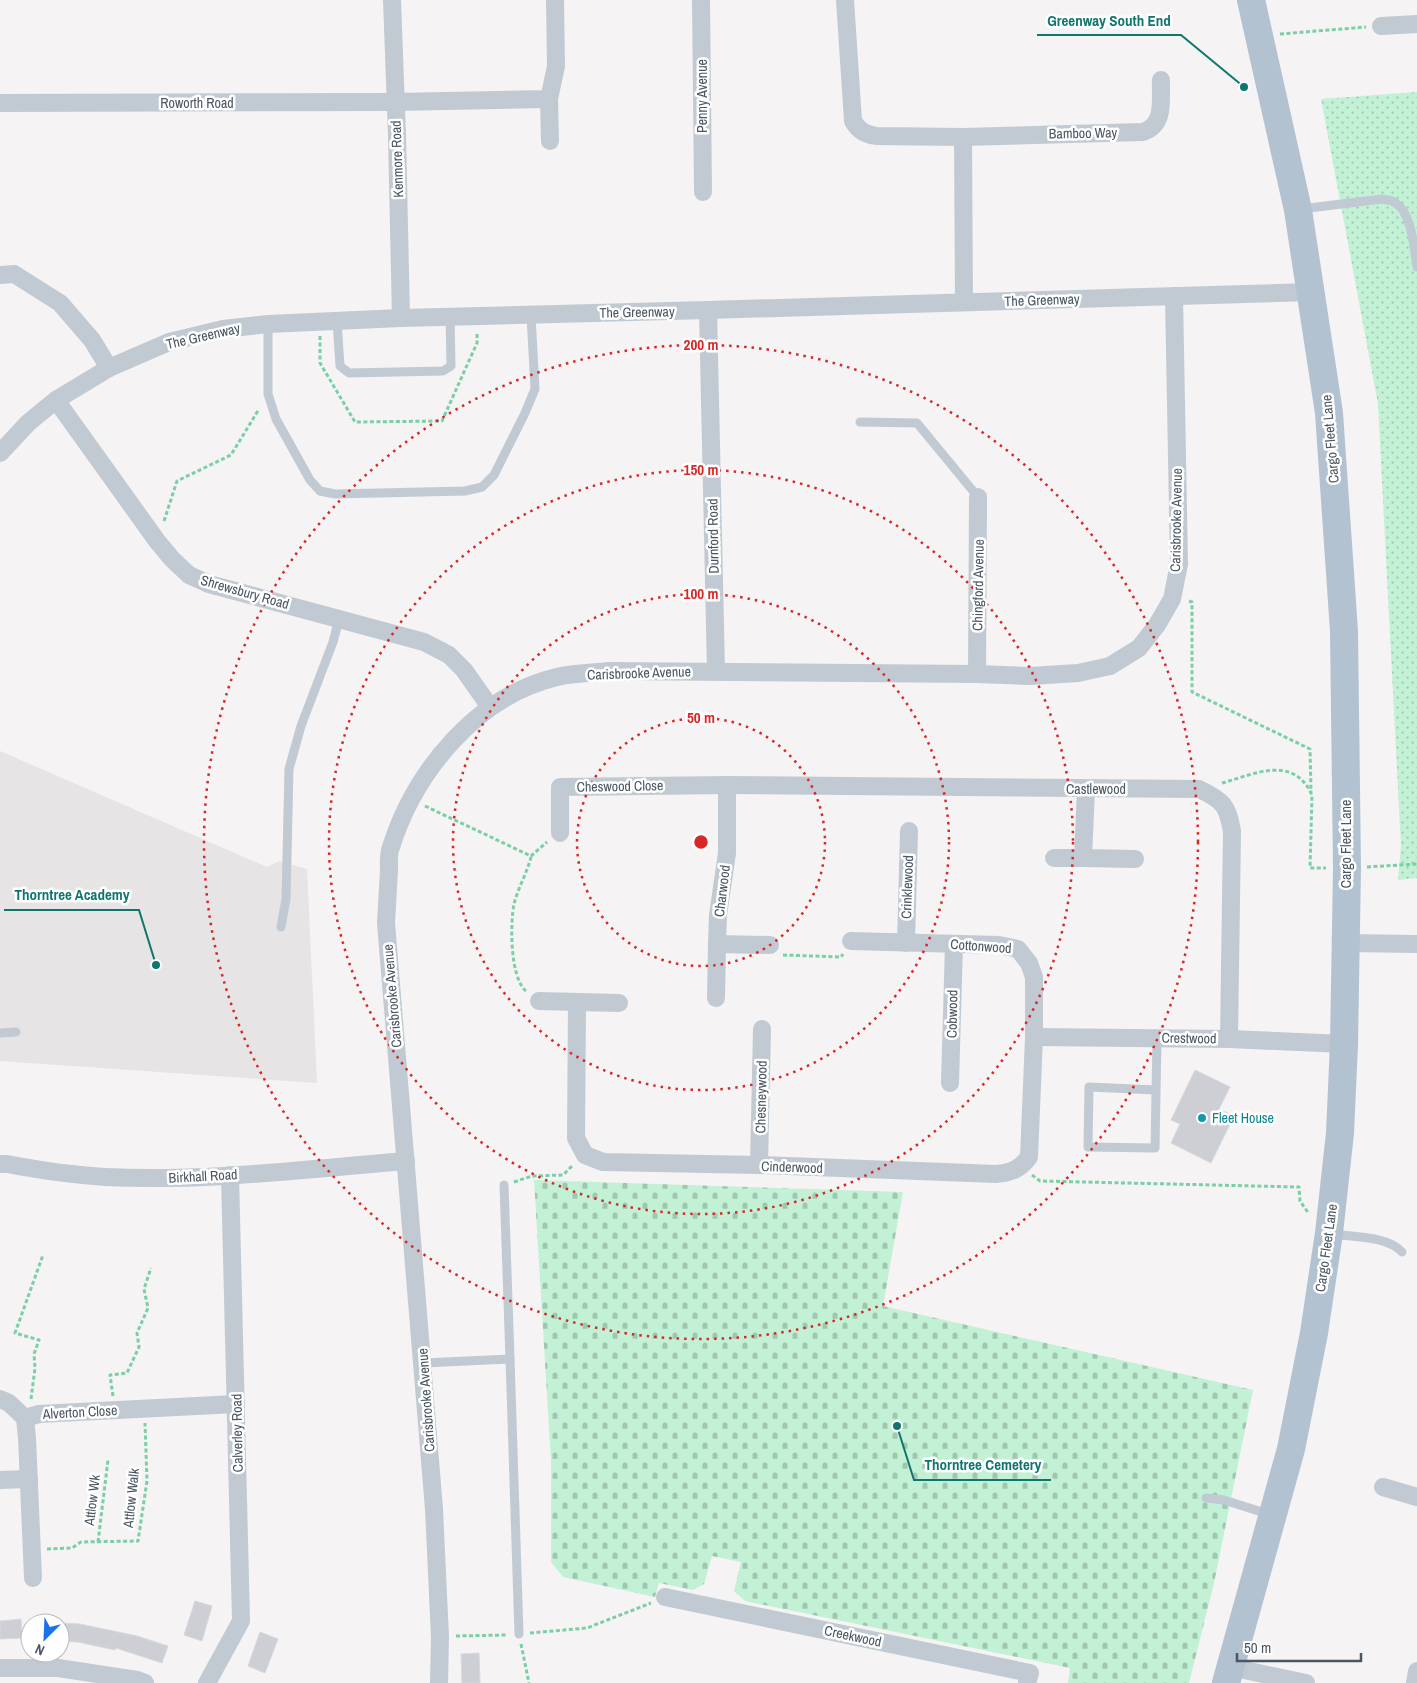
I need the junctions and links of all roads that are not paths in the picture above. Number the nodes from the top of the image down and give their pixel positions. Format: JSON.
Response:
{"nodes":[{"id":1,"x":392,"y":0,"type":"edge"},
{"id":2,"x":555,"y":0,"type":"edge"},
{"id":3,"x":701,"y":0,"type":"edge"},
{"id":4,"x":845,"y":0,"type":"edge"},
{"id":5,"x":1251,"y":0,"type":"edge"},
{"id":6,"x":1417,"y":24,"type":"edge"},
{"id":7,"x":1381,"y":26,"type":"road end"},
{"id":8,"x":1161,"y":80,"type":"dead end"},
{"id":9,"x":549,"y":99,"type":"junction"},
{"id":10,"x":395,"y":102,"type":"junction"},
{"id":11,"x":0,"y":103,"type":"edge"},
{"id":12,"x":963,"y":137,"type":"junction"},
{"id":13,"x":550,"y":141,"type":"dead end"},
{"id":14,"x":703,"y":192,"type":"dead end"},
{"id":15,"x":1298,"y":210,"type":"junction"},
{"id":16,"x":1417,"y":267,"type":"edge"},
{"id":17,"x":0,"y":275,"type":"edge"},
{"id":18,"x":1311,"y":292,"type":"junction"},
{"id":19,"x":1174,"y":296,"type":"junction"},
{"id":20,"x":964,"y":302,"type":"junction"},
{"id":21,"x":708,"y":310,"type":"junction"},
{"id":22,"x":531,"y":315,"type":"junction"},
{"id":23,"x":450,"y":317,"type":"junction"},
{"id":24,"x":400,"y":318,"type":"junction"},
{"id":25,"x":337,"y":321,"type":"junction"},
{"id":26,"x":268,"y":324,"type":"junction"},
{"id":27,"x":109,"y":368,"type":"junction"},
{"id":28,"x":56,"y":400,"type":"junction"},
{"id":29,"x":860,"y":422,"type":"dead end"},
{"id":30,"x":0,"y":453,"type":"edge"},
{"id":31,"x":978,"y":497,"type":"joint"},
{"id":32,"x":339,"y":619,"type":"junction"},
{"id":33,"x":716,"y":671,"type":"junction"},
{"id":34,"x":977,"y":674,"type":"junction"},
{"id":35,"x":490,"y":707,"type":"junction"},
{"id":36,"x":727,"y":785,"type":"junction"},
{"id":37,"x":1086,"y":789,"type":"junction"},
{"id":38,"x":909,"y":831,"type":"dead end"},
{"id":39,"x":560,"y":833,"type":"road end"},
{"id":40,"x":1054,"y":858,"type":"dead end"},
{"id":41,"x":1083,"y":858,"type":"junction"},
{"id":42,"x":1135,"y":859,"type":"dead end"},
{"id":43,"x":281,"y":927,"type":"dead end"},
{"id":44,"x":851,"y":941,"type":"road end"},
{"id":45,"x":906,"y":943,"type":"junction"},
{"id":46,"x":1346,"y":943,"type":"junction"},
{"id":47,"x":717,"y":944,"type":"junction"},
{"id":48,"x":954,"y":944,"type":"junction"},
{"id":49,"x":1417,"y":944,"type":"edge"},
{"id":50,"x":770,"y":945,"type":"road end"},
{"id":51,"x":716,"y":998,"type":"dead end"},
{"id":52,"x":539,"y":1001,"type":"road end"},
{"id":53,"x":578,"y":1002,"type":"junction"},
{"id":54,"x":619,"y":1003,"type":"dead end"},
{"id":55,"x":762,"y":1029,"type":"dead end"},
{"id":56,"x":16,"y":1032,"type":"dead end"},
{"id":57,"x":0,"y":1033,"type":"edge"},
{"id":58,"x":1034,"y":1037,"type":"junction"},
{"id":59,"x":1157,"y":1038,"type":"junction"},
{"id":60,"x":1229,"y":1039,"type":"junction"},
{"id":61,"x":1344,"y":1044,"type":"junction"},
{"id":62,"x":950,"y":1084,"type":"dead end"},
{"id":63,"x":1156,"y":1090,"type":"junction"},
{"id":64,"x":406,"y":1161,"type":"junction"},
{"id":65,"x":0,"y":1164,"type":"edge"},
{"id":66,"x":759,"y":1165,"type":"junction"},
{"id":67,"x":230,"y":1175,"type":"junction"},
{"id":68,"x":504,"y":1185,"type":"road end"},
{"id":69,"x":1329,"y":1233,"type":"junction"},
{"id":70,"x":1402,"y":1252,"type":"dead end"},
{"id":71,"x":510,"y":1359,"type":"junction"},
{"id":72,"x":423,"y":1363,"type":"junction"},
{"id":73,"x":0,"y":1399,"type":"edge"},
{"id":74,"x":236,"y":1404,"type":"junction"},
{"id":75,"x":25,"y":1418,"type":"junction"},
{"id":76,"x":0,"y":1480,"type":"edge"},
{"id":77,"x":29,"y":1480,"type":"junction"},
{"id":78,"x":1383,"y":1487,"type":"dead end"},
{"id":79,"x":1417,"y":1497,"type":"edge"},
{"id":80,"x":1206,"y":1498,"type":"dead end"},
{"id":81,"x":1272,"y":1516,"type":"junction"},
{"id":82,"x":33,"y":1578,"type":"dead end"},
{"id":83,"x":666,"y":1597,"type":"road end"},
{"id":84,"x":519,"y":1634,"type":"road end"},
{"id":85,"x":0,"y":1668,"type":"edge"},
{"id":86,"x":1417,"y":1671,"type":"edge"},
{"id":87,"x":1228,"y":1675,"type":"edge"},
{"id":88,"x":1263,"y":1678,"type":"edge"},
{"id":89,"x":145,"y":1683,"type":"edge"},
{"id":90,"x":207,"y":1683,"type":"edge"},
{"id":91,"x":439,"y":1683,"type":"edge"},
{"id":92,"x":1026,"y":1683,"type":"edge"},
{"id":93,"x":1306,"y":1683,"type":"edge"},
{"id":94,"x":1415,"y":1683,"type":"edge"}],
"edges":[{"from":1,"to":10,"type":"street","name":"Kenmore Road"},
{"from":2,"to":9,"type":"street"},
{"from":3,"to":14,"type":"street","name":"Penny Avenue"},
{"from":4,"to":12,"type":"street","name":"Bamboo Way"},
{"from":5,"to":15,"type":"main road","name":"Cargo Fleet Lane"},
{"from":6,"to":7,"type":"street"},
{"from":8,"to":12,"type":"street","name":"Bamboo Way"},
{"from":9,"to":10,"type":"street"},
{"from":9,"to":13,"type":"street"},
{"from":10,"to":11,"type":"street","name":"Roworth Road"},
{"from":10,"to":24,"type":"street","name":"Kenmore Road"},
{"from":12,"to":20,"type":"street"},
{"from":15,"to":16,"type":"lane"},
{"from":15,"to":18,"type":"main road","name":"Cargo Fleet Lane"},
{"from":17,"to":27,"type":"street"},
{"from":18,"to":19,"type":"street","name":"The Greenway"},
{"from":18,"to":46,"type":"main road","name":"Cargo Fleet Lane"},
{"from":19,"to":20,"type":"street","name":"The Greenway"},
{"from":19,"to":34,"type":"street","name":"Carisbrooke Avenue"},
{"from":20,"to":21,"type":"street","name":"The Greenway"},
{"from":21,"to":22,"type":"street","name":"The Greenway"},
{"from":21,"to":33,"type":"street","name":"Durnford Road"},
{"from":22,"to":23,"type":"street","name":"The Greenway"},
{"from":22,"to":26,"type":"lane"},
{"from":23,"to":24,"type":"street","name":"The Greenway"},
{"from":23,"to":25,"type":"lane"},
{"from":24,"to":25,"type":"street","name":"The Greenway"},
{"from":25,"to":26,"type":"street","name":"The Greenway"},
{"from":26,"to":27,"type":"street","name":"The Greenway"},
{"from":27,"to":28,"type":"street","name":"The Greenway"},
{"from":28,"to":30,"type":"street","name":"The Greenway"},
{"from":28,"to":32,"type":"street","name":"Shrewsbury Road"},
{"from":29,"to":31,"type":"lane"},
{"from":31,"to":34,"type":"street","name":"Chingford Avenue"},
{"from":32,"to":35,"type":"street","name":"Shrewsbury Road"},
{"from":32,"to":43,"type":"lane"},
{"from":33,"to":34,"type":"street","name":"Carisbrooke Avenue"},
{"from":33,"to":35,"type":"street","name":"Carisbrooke Avenue"},
{"from":35,"to":64,"type":"street","name":"Carisbrooke Avenue"},
{"from":36,"to":37,"type":"street","name":"Castlewood"},
{"from":36,"to":39,"type":"street","name":"Cheswood Close"},
{"from":36,"to":47,"type":"street","name":"Charwood"},
{"from":37,"to":41,"type":"street"},
{"from":37,"to":60,"type":"street","name":"Castlewood"},
{"from":38,"to":45,"type":"street","name":"Crinklewood"},
{"from":40,"to":41,"type":"street"},
{"from":41,"to":42,"type":"street"},
{"from":44,"to":45,"type":"street","name":"Cottonwood"},
{"from":45,"to":48,"type":"street","name":"Cottonwood"},
{"from":46,"to":49,"type":"street"},
{"from":46,"to":61,"type":"main road","name":"Cargo Fleet Lane"},
{"from":47,"to":50,"type":"street"},
{"from":47,"to":51,"type":"street","name":"Charwood"},
{"from":48,"to":58,"type":"street","name":"Cottonwood"},
{"from":48,"to":62,"type":"street","name":"Cobwood"},
{"from":52,"to":53,"type":"street"},
{"from":53,"to":54,"type":"street"},
{"from":53,"to":66,"type":"street","name":"Cinderwood"},
{"from":55,"to":66,"type":"street","name":"Chesneywood"},
{"from":56,"to":57,"type":"lane"},
{"from":58,"to":59,"type":"street","name":"Crestwood"},
{"from":58,"to":66,"type":"street","name":"Cinderwood"},
{"from":59,"to":60,"type":"street","name":"Crestwood"},
{"from":59,"to":63,"type":"lane"},
{"from":60,"to":61,"type":"street","name":"Crestwood"},
{"from":61,"to":69,"type":"main road","name":"Cargo Fleet Lane"},
{"from":63,"to":63,"type":"lane"},
{"from":64,"to":67,"type":"street","name":"Birkhall Road"},
{"from":64,"to":72,"type":"street","name":"Carisbrooke Avenue"},
{"from":65,"to":67,"type":"street","name":"Birkhall Road"},
{"from":67,"to":74,"type":"street","name":"Calverley Road"},
{"from":68,"to":71,"type":"lane"},
{"from":69,"to":70,"type":"lane"},
{"from":69,"to":81,"type":"main road","name":"Cargo Fleet Lane"},
{"from":71,"to":72,"type":"lane"},
{"from":71,"to":84,"type":"lane"},
{"from":72,"to":91,"type":"street","name":"Carisbrooke Avenue"},
{"from":73,"to":75,"type":"street"},
{"from":74,"to":75,"type":"street","name":"Alverton Close"},
{"from":74,"to":90,"type":"street","name":"Calverley Road"},
{"from":75,"to":77,"type":"street","name":"Alverton Close"},
{"from":76,"to":77,"type":"street"},
{"from":77,"to":82,"type":"street","name":"Alverton Close"},
{"from":78,"to":79,"type":"street"},
{"from":80,"to":81,"type":"lane"},
{"from":81,"to":87,"type":"main road","name":"Cargo Fleet Lane"},
{"from":83,"to":92,"type":"street","name":"Creekwood"},
{"from":85,"to":89,"type":"street"},
{"from":86,"to":94,"type":"street"},
{"from":87,"to":88,"type":"street"},
{"from":88,"to":93,"type":"street"}]}
